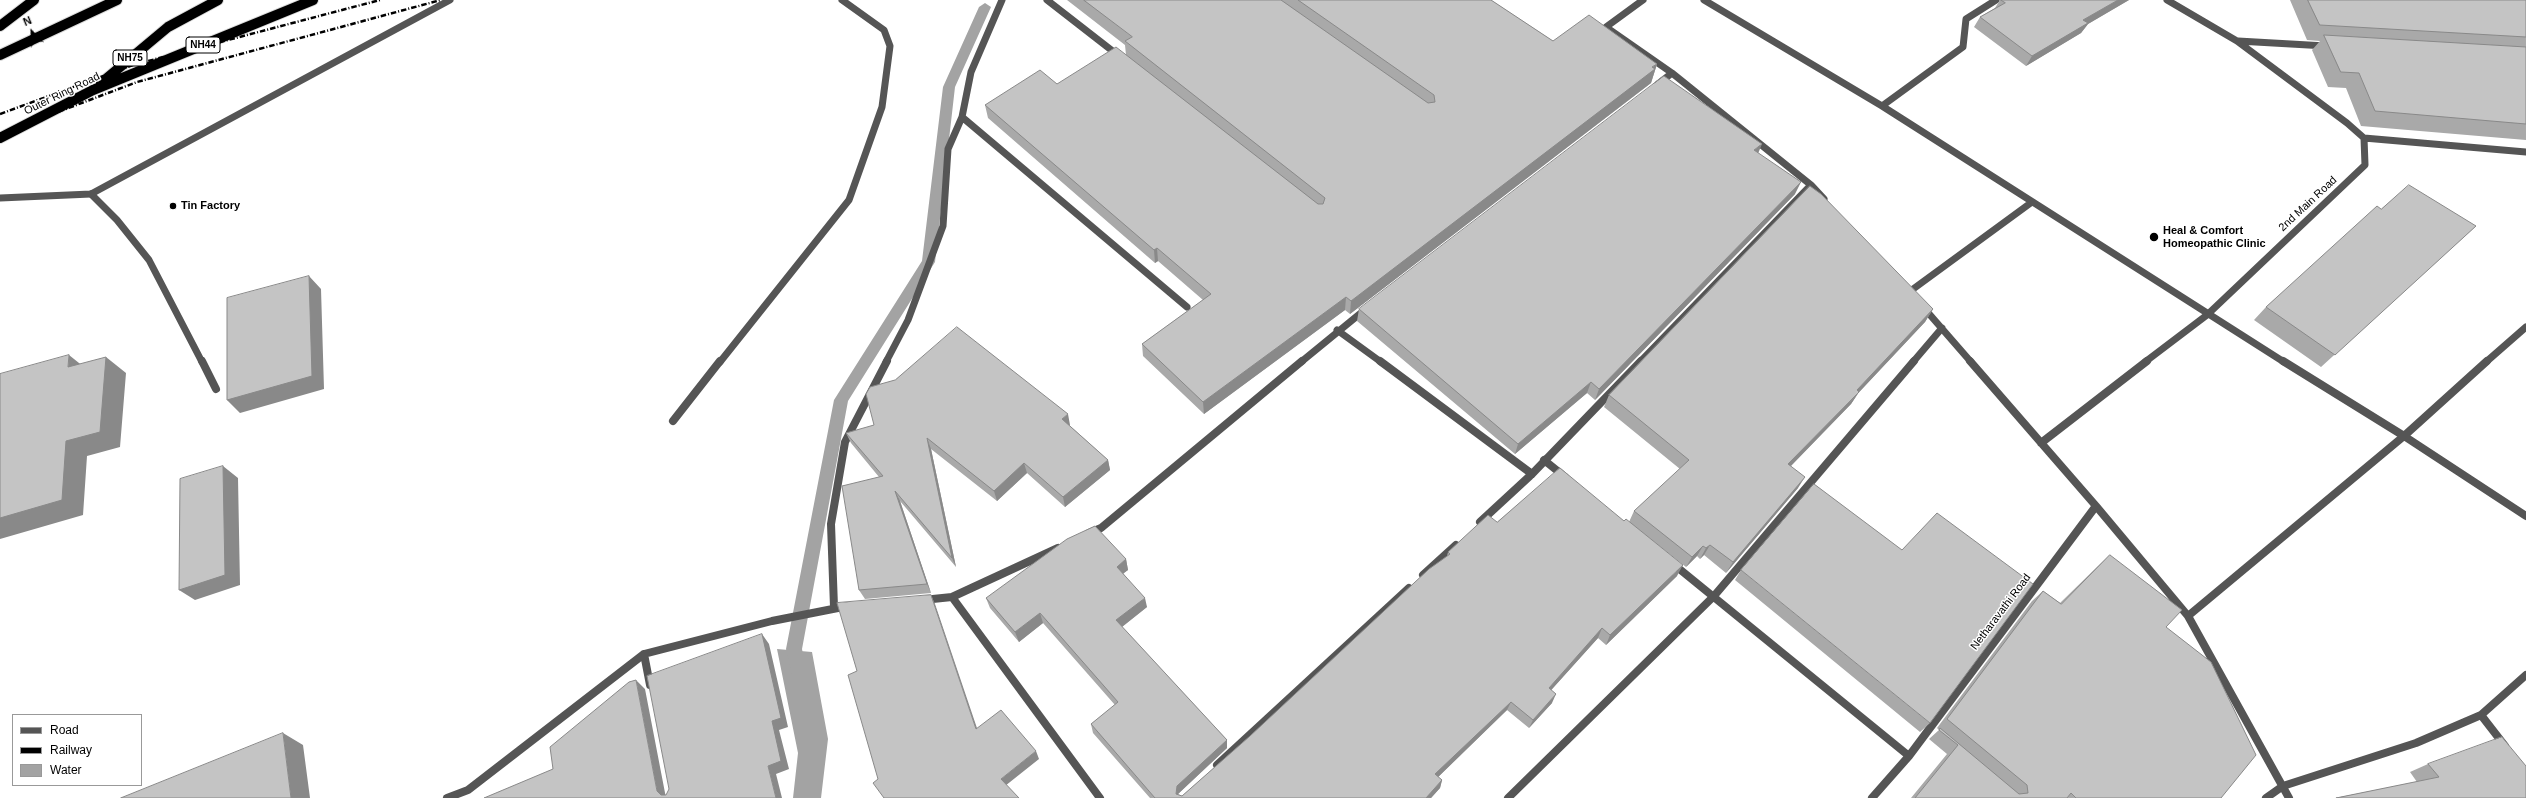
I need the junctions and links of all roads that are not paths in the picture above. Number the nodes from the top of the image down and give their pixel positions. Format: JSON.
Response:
{"nodes":[{"id":1,"x":34,"y":0,"type":"edge"},
{"id":2,"x":117,"y":0,"type":"edge"},
{"id":3,"x":218,"y":0,"type":"edge"},
{"id":4,"x":313,"y":0,"type":"edge"},
{"id":5,"x":450,"y":0,"type":"edge"},
{"id":6,"x":842,"y":0,"type":"edge"},
{"id":7,"x":1002,"y":0,"type":"edge"},
{"id":8,"x":1047,"y":0,"type":"edge"},
{"id":9,"x":1643,"y":0,"type":"edge"},
{"id":10,"x":1704,"y":0,"type":"edge"},
{"id":11,"x":1996,"y":0,"type":"edge"},
{"id":12,"x":2167,"y":0,"type":"edge"},
{"id":13,"x":0,"y":26,"type":"edge"},
{"id":14,"x":2237,"y":41,"type":"junction"},
{"id":15,"x":2331,"y":47,"type":"edge"},
{"id":16,"x":0,"y":55,"type":"edge"},
{"id":17,"x":1127,"y":63,"type":"edge"},
{"id":18,"x":1672,"y":73,"type":"junction"},
{"id":19,"x":1653,"y":88,"type":"edge"},
{"id":20,"x":93,"y":90,"type":"junction"},
{"id":21,"x":1882,"y":106,"type":"junction"},
{"id":22,"x":962,"y":117,"type":"junction"},
{"id":23,"x":0,"y":138,"type":"edge"},
{"id":24,"x":2364,"y":138,"type":"junction"},
{"id":25,"x":2526,"y":152,"type":"edge"},
{"id":26,"x":1811,"y":185,"type":"junction"},
{"id":27,"x":91,"y":194,"type":"junction"},
{"id":28,"x":0,"y":198,"type":"edge"},
{"id":29,"x":2032,"y":202,"type":"junction"},
{"id":30,"x":1832,"y":207,"type":"edge"},
{"id":31,"x":1375,"y":301,"type":"edge"},
{"id":32,"x":1187,"y":307,"type":"dead end"},
{"id":33,"x":2207,"y":315,"type":"junction"},
{"id":34,"x":2526,"y":327,"type":"edge"},
{"id":35,"x":1942,"y":328,"type":"junction"},
{"id":36,"x":1337,"y":330,"type":"junction"},
{"id":37,"x":216,"y":389,"type":"dead end"},
{"id":38,"x":673,"y":421,"type":"dead end"},
{"id":39,"x":2404,"y":436,"type":"junction"},
{"id":40,"x":2041,"y":443,"type":"junction"},
{"id":41,"x":1544,"y":460,"type":"junction"},
{"id":42,"x":1532,"y":474,"type":"junction"},
{"id":43,"x":1574,"y":484,"type":"edge"},
{"id":44,"x":2096,"y":506,"type":"junction"},
{"id":45,"x":2526,"y":516,"type":"edge"},
{"id":46,"x":1474,"y":528,"type":"edge"},
{"id":47,"x":1079,"y":538,"type":"edge"},
{"id":48,"x":1462,"y":539,"type":"edge"},
{"id":49,"x":1065,"y":544,"type":"edge"},
{"id":50,"x":1666,"y":557,"type":"edge"},
{"id":51,"x":1714,"y":596,"type":"junction"},
{"id":52,"x":952,"y":597,"type":"junction"},
{"id":53,"x":912,"y":600,"type":"edge"},
{"id":54,"x":858,"y":605,"type":"edge"},
{"id":55,"x":834,"y":607,"type":"junction"},
{"id":56,"x":2188,"y":616,"type":"junction"},
{"id":57,"x":644,"y":654,"type":"junction"},
{"id":58,"x":2526,"y":675,"type":"edge"},
{"id":59,"x":651,"y":692,"type":"edge"},
{"id":60,"x":2481,"y":715,"type":"junction"},
{"id":61,"x":1908,"y":756,"type":"junction"},
{"id":62,"x":2512,"y":756,"type":"edge"},
{"id":63,"x":1211,"y":771,"type":"edge"},
{"id":64,"x":2283,"y":786,"type":"junction"},
{"id":65,"x":468,"y":794,"type":"edge"},
{"id":66,"x":447,"y":798,"type":"edge"},
{"id":67,"x":1100,"y":798,"type":"edge"},
{"id":68,"x":1508,"y":798,"type":"edge"},
{"id":69,"x":1872,"y":798,"type":"edge"},
{"id":70,"x":2266,"y":798,"type":"edge"},
{"id":71,"x":2289,"y":798,"type":"edge"}],
"edges":[{"from":1,"to":13,"type":"highway"},
{"from":2,"to":16,"type":"highway"},
{"from":3,"to":20,"type":"highway","number":"NH75"},
{"from":4,"to":20,"type":"highway","name":"Outer Ring Road","number":"NH44"},
{"from":5,"to":27,"type":"street"},
{"from":6,"to":38,"type":"street"},
{"from":7,"to":22,"type":"street"},
{"from":8,"to":17,"type":"street"},
{"from":9,"to":18,"type":"street"},
{"from":10,"to":21,"type":"street"},
{"from":11,"to":21,"type":"street"},
{"from":12,"to":14,"type":"street"},
{"from":14,"to":15,"type":"street"},
{"from":14,"to":24,"type":"street"},
{"from":18,"to":19,"type":"street"},
{"from":18,"to":26,"type":"street"},
{"from":20,"to":23,"type":"highway","name":"Outer Ring Road","number":"NH44"},
{"from":21,"to":29,"type":"street"},
{"from":22,"to":32,"type":"street"},
{"from":22,"to":55,"type":"street"},
{"from":24,"to":25,"type":"street"},
{"from":24,"to":33,"type":"street","name":"2nd Main Road"},
{"from":26,"to":30,"type":"street"},
{"from":26,"to":41,"type":"street"},
{"from":27,"to":28,"type":"street"},
{"from":27,"to":37,"type":"street"},
{"from":29,"to":33,"type":"street"},
{"from":29,"to":35,"type":"street"},
{"from":31,"to":36,"type":"street"},
{"from":33,"to":39,"type":"street"},
{"from":33,"to":40,"type":"street","name":"2nd Main Road"},
{"from":34,"to":39,"type":"street"},
{"from":35,"to":40,"type":"street"},
{"from":35,"to":51,"type":"street"},
{"from":36,"to":42,"type":"street"},
{"from":36,"to":47,"type":"street"},
{"from":39,"to":45,"type":"street"},
{"from":39,"to":56,"type":"street"},
{"from":40,"to":44,"type":"street"},
{"from":41,"to":42,"type":"street"},
{"from":41,"to":43,"type":"street"},
{"from":42,"to":46,"type":"street"},
{"from":44,"to":56,"type":"street"},
{"from":44,"to":61,"type":"street","name":"Netharavathi Road"},
{"from":48,"to":63,"type":"street"},
{"from":49,"to":52,"type":"street"},
{"from":50,"to":51,"type":"street"},
{"from":51,"to":61,"type":"street"},
{"from":51,"to":68,"type":"street"},
{"from":52,"to":53,"type":"street"},
{"from":52,"to":67,"type":"street"},
{"from":54,"to":55,"type":"street"},
{"from":55,"to":57,"type":"street"},
{"from":56,"to":64,"type":"street"},
{"from":57,"to":59,"type":"street"},
{"from":57,"to":65,"type":"street"},
{"from":58,"to":60,"type":"street"},
{"from":60,"to":62,"type":"street"},
{"from":60,"to":64,"type":"street"},
{"from":61,"to":69,"type":"street","name":"Netharavathi Road"},
{"from":64,"to":70,"type":"street"},
{"from":64,"to":71,"type":"street"},
{"from":65,"to":66,"type":"street"}]}
